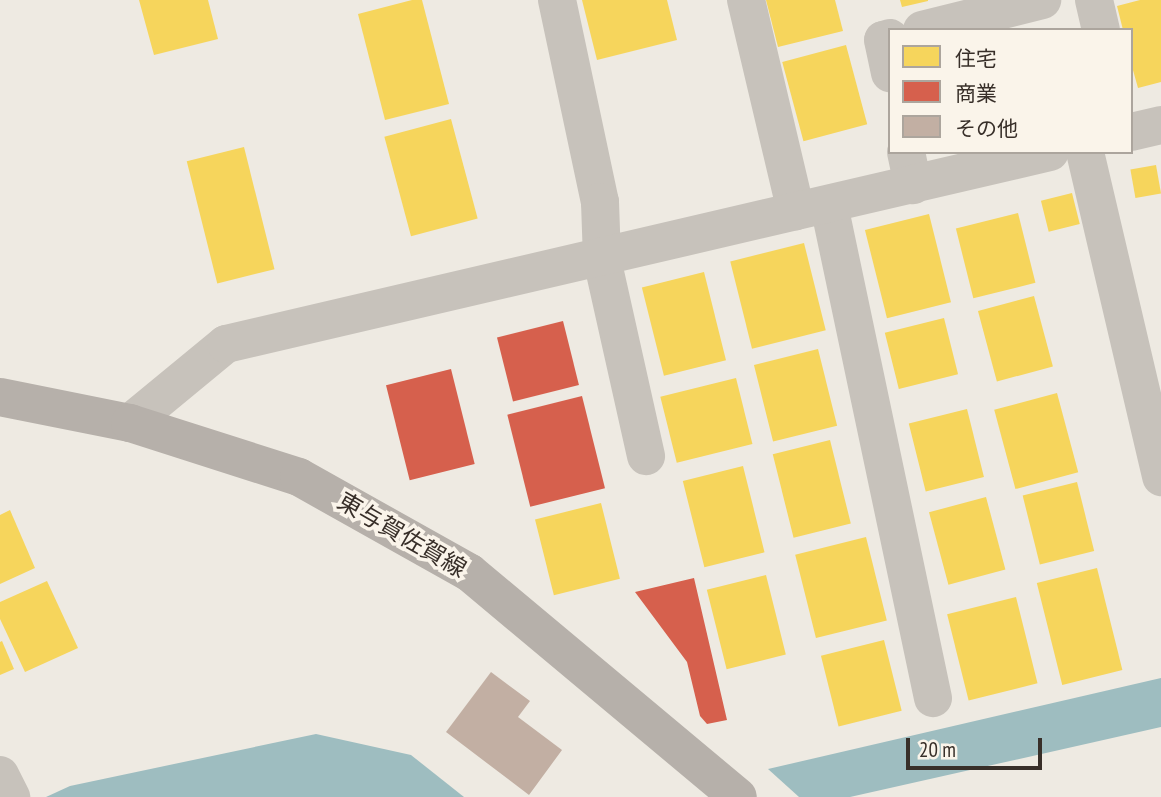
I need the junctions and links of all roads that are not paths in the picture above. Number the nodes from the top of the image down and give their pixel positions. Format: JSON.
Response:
{"nodes":[{"id":1,"x":556,"y":0,"type":"edge"},
{"id":2,"x":746,"y":0,"type":"edge"},
{"id":3,"x":1042,"y":0,"type":"edge"},
{"id":4,"x":1094,"y":0,"type":"edge"},
{"id":5,"x":930,"y":28,"type":"edge"},
{"id":6,"x":1101,"y":28,"type":"edge"},
{"id":7,"x":888,"y":39,"type":"edge"},
{"id":8,"x":888,"y":64,"type":"edge"},
{"id":9,"x":1161,"y":125,"type":"edge"},
{"id":10,"x":1133,"y":132,"type":"edge"},
{"id":11,"x":1033,"y":154,"type":"edge"},
{"id":12,"x":1085,"y":154,"type":"edge"},
{"id":13,"x":909,"y":169,"type":"edge"},
{"id":14,"x":813,"y":208,"type":"junction"},
{"id":15,"x":602,"y":259,"type":"junction"},
{"id":16,"x":0,"y":397,"type":"edge"},
{"id":17,"x":130,"y":424,"type":"junction"},
{"id":18,"x":646,"y":456,"type":"dead end"},
{"id":19,"x":1161,"y":477,"type":"edge"},
{"id":20,"x":933,"y":698,"type":"dead end"},
{"id":21,"x":0,"y":777,"type":"edge"},
{"id":22,"x":11,"y":797,"type":"edge"},
{"id":23,"x":738,"y":797,"type":"edge"}],
"edges":[{"from":1,"to":15,"type":"street"},
{"from":2,"to":14,"type":"street"},
{"from":3,"to":5,"type":"street"},
{"from":4,"to":6,"type":"street"},
{"from":7,"to":8,"type":"street"},
{"from":9,"to":10,"type":"street"},
{"from":11,"to":13,"type":"street"},
{"from":12,"to":19,"type":"street"},
{"from":13,"to":14,"type":"street"},
{"from":14,"to":15,"type":"street"},
{"from":14,"to":20,"type":"street"},
{"from":15,"to":17,"type":"street"},
{"from":15,"to":18,"type":"street"},
{"from":16,"to":17,"type":"main road","name":"東与賀佐賀線"},
{"from":17,"to":23,"type":"main road","name":"東与賀佐賀線"},
{"from":21,"to":22,"type":"street"}]}
